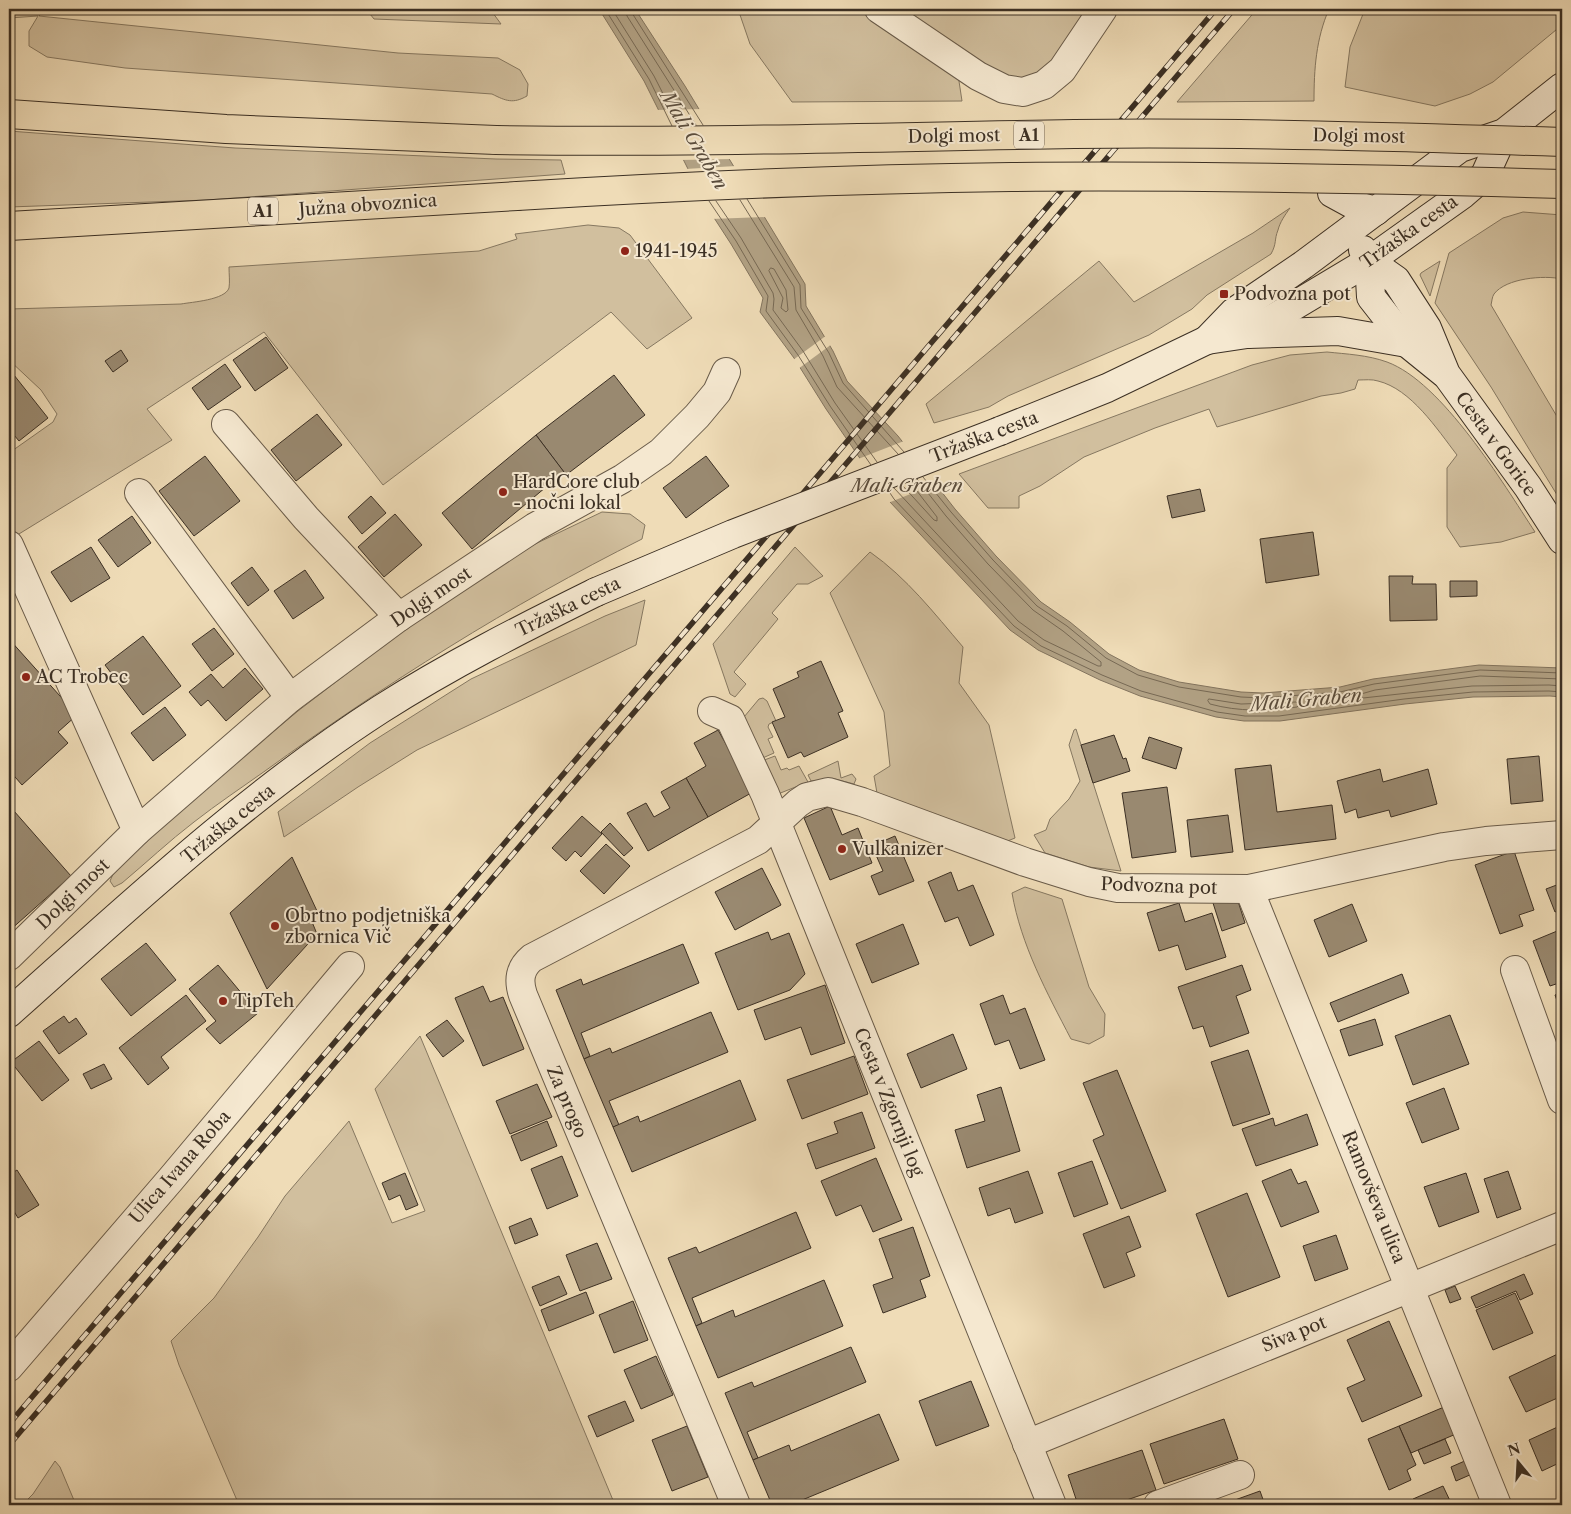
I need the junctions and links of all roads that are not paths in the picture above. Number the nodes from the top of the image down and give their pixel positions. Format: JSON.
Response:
{"nodes":[{"id":1,"x":879,"y":9,"type":"edge"},
{"id":2,"x":1102,"y":9,"type":"edge"},
{"id":3,"x":1562,"y":87,"type":"edge"},
{"id":4,"x":9,"y":114,"type":"edge"},
{"id":5,"x":1504,"y":134,"type":"junction"},
{"id":6,"x":1562,"y":142,"type":"edge"},
{"id":7,"x":1562,"y":184,"type":"edge"},
{"id":8,"x":1332,"y":193,"type":"dead end"},
{"id":9,"x":1376,"y":211,"type":"junction"},
{"id":10,"x":9,"y":226,"type":"edge"},
{"id":11,"x":1351,"y":229,"type":"junction"},
{"id":12,"x":1369,"y":261,"type":"junction"},
{"id":13,"x":1247,"y":334,"type":"junction"},
{"id":14,"x":1208,"y":340,"type":"junction"},
{"id":15,"x":1407,"y":343,"type":"junction"},
{"id":16,"x":726,"y":372,"type":"dead end"},
{"id":17,"x":1446,"y":374,"type":"junction"},
{"id":18,"x":226,"y":424,"type":"dead end"},
{"id":19,"x":139,"y":493,"type":"dead end"},
{"id":20,"x":1562,"y":540,"type":"edge"},
{"id":21,"x":9,"y":545,"type":"edge"},
{"id":22,"x":399,"y":617,"type":"junction"},
{"id":23,"x":290,"y":698,"type":"junction"},
{"id":24,"x":712,"y":711,"type":"dead end"},
{"id":25,"x":777,"y":823,"type":"junction"},
{"id":26,"x":137,"y":831,"type":"junction"},
{"id":27,"x":1562,"y":835,"type":"edge"},
{"id":28,"x":1249,"y":889,"type":"junction"},
{"id":29,"x":9,"y":956,"type":"edge"},
{"id":30,"x":350,"y":966,"type":"dead end"},
{"id":31,"x":1514,"y":970,"type":"dead end"},
{"id":32,"x":9,"y":1013,"type":"edge"},
{"id":33,"x":1562,"y":1100,"type":"edge"},
{"id":34,"x":1562,"y":1226,"type":"edge"},
{"id":35,"x":1410,"y":1287,"type":"junction"},
{"id":36,"x":9,"y":1366,"type":"edge"},
{"id":37,"x":1027,"y":1444,"type":"junction"},
{"id":38,"x":1240,"y":1475,"type":"dead end"},
{"id":39,"x":736,"y":1505,"type":"edge"},
{"id":40,"x":1052,"y":1505,"type":"edge"},
{"id":41,"x":1158,"y":1505,"type":"edge"},
{"id":42,"x":1497,"y":1505,"type":"edge"}],
"edges":[{"from":1,"to":2,"type":"street"},
{"from":3,"to":5,"type":"street","name":"Tržaška cesta"},
{"from":4,"to":6,"type":"highway","name":"Dolgi most","number":"A1","bridge":true},
{"from":5,"to":9,"type":"street","name":"Tržaška cesta"},
{"from":5,"to":12,"type":"street","name":"Tržaška cesta"},
{"from":7,"to":10,"type":"highway","name":"Južna obvoznica","number":"A1","bridge":true},
{"from":8,"to":9,"type":"street"},
{"from":9,"to":11,"type":"street","name":"Tržaška cesta"},
{"from":11,"to":12,"type":"street","name":"Cesta v Gorice"},
{"from":11,"to":14,"type":"street","name":"Tržaška cesta"},
{"from":12,"to":13,"type":"street","name":"Tržaška cesta"},
{"from":12,"to":15,"type":"street","name":"Cesta v Gorice"},
{"from":12,"to":17,"type":"street","name":"Cesta v Gorice"},
{"from":13,"to":14,"type":"street","name":"Tržaška cesta"},
{"from":13,"to":15,"type":"street"},
{"from":14,"to":32,"type":"street","name":"Tržaška cesta","bridge":true},
{"from":15,"to":17,"type":"street","name":"Cesta v Gorice"},
{"from":16,"to":22,"type":"street","name":"Dolgi most"},
{"from":17,"to":20,"type":"street","name":"Cesta v Gorice"},
{"from":18,"to":22,"type":"street"},
{"from":19,"to":23,"type":"street"},
{"from":21,"to":26,"type":"street"},
{"from":22,"to":23,"type":"street","name":"Dolgi most"},
{"from":23,"to":26,"type":"street","name":"Dolgi most"},
{"from":24,"to":25,"type":"street","name":"Cesta v Zgornji log"},
{"from":25,"to":28,"type":"street","name":"Podvozna pot"},
{"from":25,"to":37,"type":"street","name":"Cesta v Zgornji log"},
{"from":25,"to":39,"type":"street","name":"Za progo"},
{"from":26,"to":29,"type":"street","name":"Dolgi most"},
{"from":27,"to":28,"type":"street","name":"Podvozna pot"},
{"from":28,"to":35,"type":"street","name":"Ramovševa ulica"},
{"from":30,"to":36,"type":"street","name":"Ulica Ivana Roba"},
{"from":31,"to":33,"type":"street"},
{"from":34,"to":35,"type":"street","name":"Siva pot"},
{"from":35,"to":37,"type":"street","name":"Siva pot"},
{"from":35,"to":42,"type":"street","name":"Ramovševa ulica"},
{"from":37,"to":40,"type":"street","name":"Cesta v Zgornji log"},
{"from":38,"to":41,"type":"street"}]}
